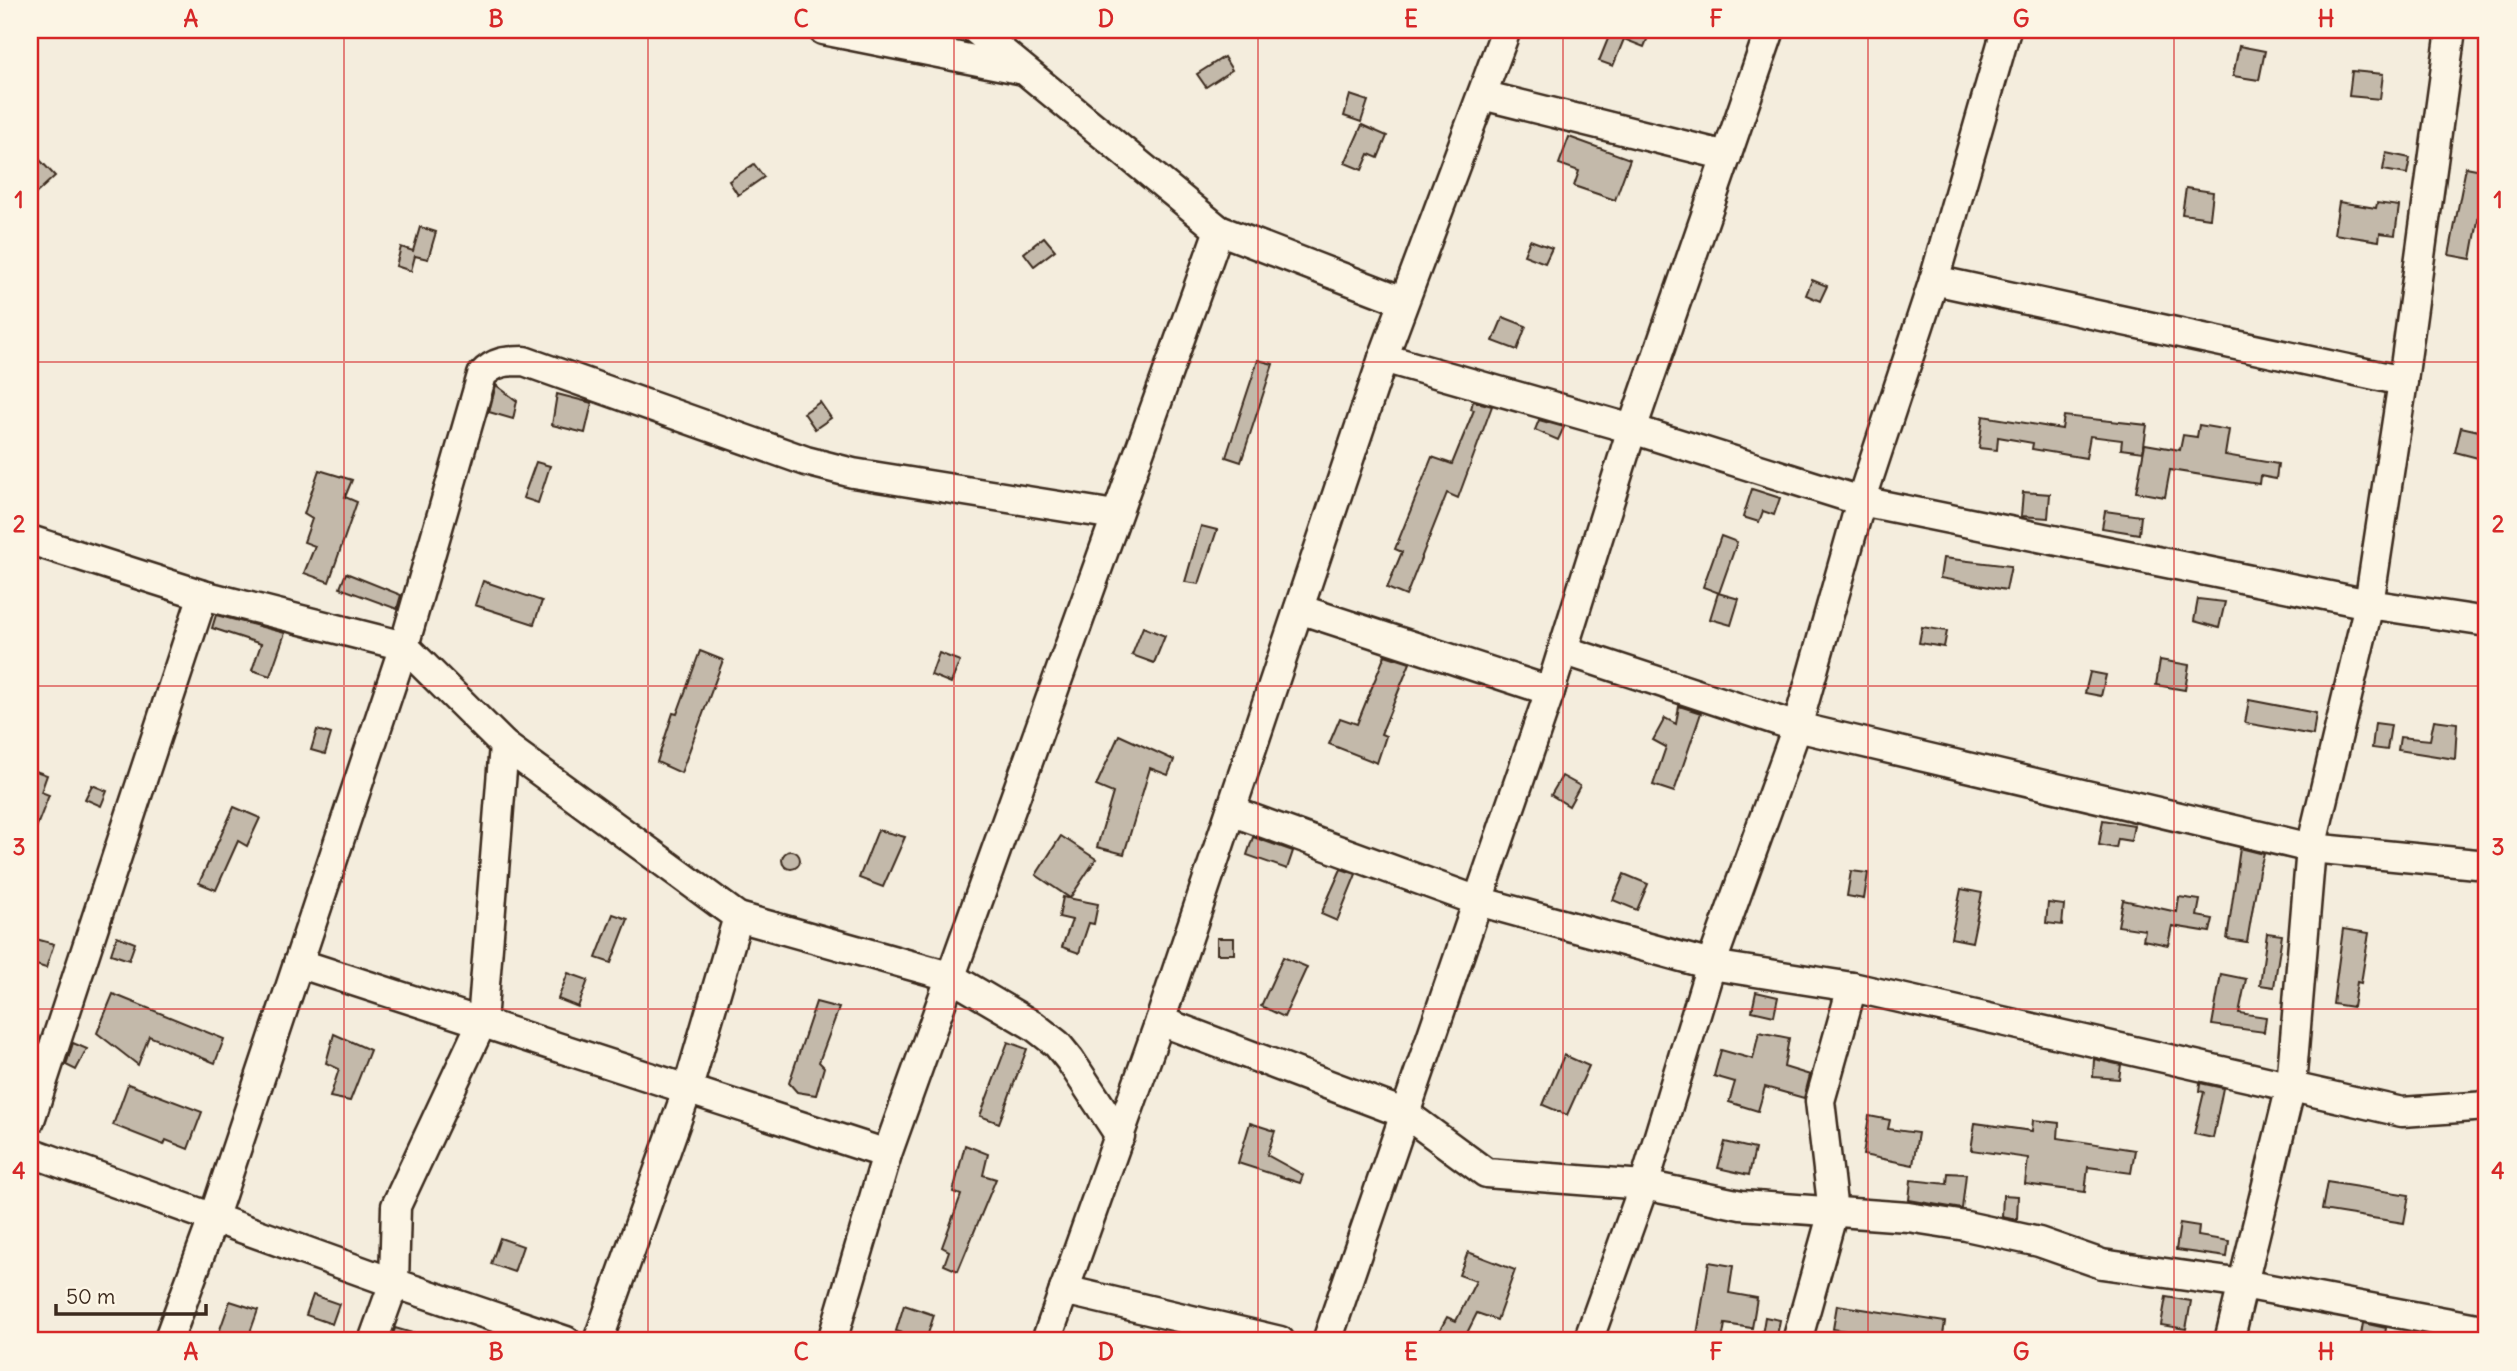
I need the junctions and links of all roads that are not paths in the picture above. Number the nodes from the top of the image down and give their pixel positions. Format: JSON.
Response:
{"nodes":[{"id":1,"x":823,"y":30,"type":"edge"},
{"id":2,"x":976,"y":30,"type":"edge"},
{"id":3,"x":1506,"y":30,"type":"edge"},
{"id":4,"x":1770,"y":30,"type":"edge"},
{"id":5,"x":2006,"y":30,"type":"edge"},
{"id":6,"x":2451,"y":30,"type":"edge"},
{"id":7,"x":1025,"y":70,"type":"junction"},
{"id":8,"x":1482,"y":94,"type":"junction"},
{"id":9,"x":1727,"y":156,"type":"junction"},
{"id":10,"x":1219,"y":230,"type":"junction"},
{"id":11,"x":1934,"y":280,"type":"junction"},
{"id":12,"x":1403,"y":301,"type":"junction"},
{"id":13,"x":1382,"y":358,"type":"junction"},
{"id":14,"x":2403,"y":381,"type":"junction"},
{"id":15,"x":1632,"y":429,"type":"junction"},
{"id":16,"x":1861,"y":500,"type":"junction"},
{"id":17,"x":1115,"y":515,"type":"junction"},
{"id":18,"x":30,"y":540,"type":"edge"},
{"id":19,"x":203,"y":595,"type":"junction"},
{"id":20,"x":2369,"y":604,"type":"junction"},
{"id":21,"x":1299,"y":609,"type":"junction"},
{"id":22,"x":2487,"y":622,"type":"edge"},
{"id":23,"x":404,"y":646,"type":"junction"},
{"id":24,"x":1563,"y":650,"type":"junction"},
{"id":25,"x":1550,"y":691,"type":"junction"},
{"id":26,"x":1797,"y":727,"type":"junction"},
{"id":27,"x":504,"y":746,"type":"junction"},
{"id":28,"x":1231,"y":811,"type":"junction"},
{"id":29,"x":2311,"y":848,"type":"junction"},
{"id":30,"x":2487,"y":865,"type":"edge"},
{"id":31,"x":1478,"y":901,"type":"junction"},
{"id":32,"x":737,"y":917,"type":"junction"},
{"id":33,"x":298,"y":963,"type":"junction"},
{"id":34,"x":1711,"y":965,"type":"junction"},
{"id":35,"x":949,"y":976,"type":"junction"},
{"id":36,"x":1852,"y":987,"type":"junction"},
{"id":37,"x":1160,"y":1021,"type":"junction"},
{"id":38,"x":482,"y":1023,"type":"junction"},
{"id":39,"x":2291,"y":1086,"type":"junction"},
{"id":40,"x":687,"y":1091,"type":"junction"},
{"id":41,"x":2487,"y":1106,"type":"edge"},
{"id":42,"x":1406,"y":1114,"type":"junction"},
{"id":43,"x":30,"y":1120,"type":"edge"},
{"id":44,"x":1120,"y":1136,"type":"junction"},
{"id":45,"x":30,"y":1152,"type":"edge"},
{"id":46,"x":887,"y":1154,"type":"junction"},
{"id":47,"x":1644,"y":1185,"type":"junction"},
{"id":48,"x":1833,"y":1212,"type":"junction"},
{"id":49,"x":213,"y":1219,"type":"junction"},
{"id":50,"x":394,"y":1283,"type":"junction"},
{"id":51,"x":2243,"y":1284,"type":"junction"},
{"id":52,"x":1064,"y":1290,"type":"junction"},
{"id":53,"x":2487,"y":1330,"type":"edge"},
{"id":54,"x":168,"y":1341,"type":"edge"},
{"id":55,"x":373,"y":1341,"type":"edge"},
{"id":56,"x":566,"y":1341,"type":"edge"},
{"id":57,"x":598,"y":1341,"type":"edge"},
{"id":58,"x":832,"y":1341,"type":"edge"},
{"id":59,"x":1046,"y":1341,"type":"edge"},
{"id":60,"x":1280,"y":1341,"type":"edge"},
{"id":61,"x":1327,"y":1341,"type":"edge"},
{"id":62,"x":1588,"y":1341,"type":"edge"},
{"id":63,"x":1797,"y":1341,"type":"edge"},
{"id":64,"x":2229,"y":1341,"type":"edge"}],
"edges":[{"from":1,"to":7,"type":"street"},
{"from":2,"to":7,"type":"street"},
{"from":3,"to":8,"type":"street"},
{"from":4,"to":9,"type":"street"},
{"from":5,"to":11,"type":"street"},
{"from":6,"to":14,"type":"street"},
{"from":7,"to":10,"type":"street"},
{"from":8,"to":9,"type":"street"},
{"from":8,"to":12,"type":"street"},
{"from":9,"to":15,"type":"street"},
{"from":10,"to":12,"type":"street"},
{"from":10,"to":17,"type":"street"},
{"from":11,"to":14,"type":"street"},
{"from":11,"to":16,"type":"street"},
{"from":12,"to":13,"type":"street"},
{"from":13,"to":15,"type":"street"},
{"from":13,"to":21,"type":"street"},
{"from":14,"to":20,"type":"street"},
{"from":15,"to":16,"type":"street"},
{"from":15,"to":24,"type":"street"},
{"from":16,"to":20,"type":"street"},
{"from":16,"to":26,"type":"street"},
{"from":17,"to":23,"type":"street"},
{"from":17,"to":35,"type":"street"},
{"from":18,"to":19,"type":"street"},
{"from":19,"to":23,"type":"street"},
{"from":19,"to":43,"type":"street"},
{"from":20,"to":22,"type":"street"},
{"from":20,"to":29,"type":"street"},
{"from":21,"to":25,"type":"street"},
{"from":21,"to":28,"type":"street"},
{"from":23,"to":27,"type":"street"},
{"from":23,"to":33,"type":"street"},
{"from":24,"to":25,"type":"street"},
{"from":24,"to":26,"type":"street"},
{"from":25,"to":31,"type":"street"},
{"from":26,"to":29,"type":"street"},
{"from":26,"to":34,"type":"street"},
{"from":27,"to":32,"type":"street"},
{"from":27,"to":38,"type":"street"},
{"from":28,"to":31,"type":"street"},
{"from":28,"to":37,"type":"street"},
{"from":29,"to":30,"type":"street"},
{"from":29,"to":39,"type":"street"},
{"from":31,"to":34,"type":"street"},
{"from":31,"to":42,"type":"street"},
{"from":32,"to":35,"type":"street"},
{"from":32,"to":40,"type":"street"},
{"from":33,"to":38,"type":"street"},
{"from":33,"to":49,"type":"street"},
{"from":34,"to":36,"type":"street"},
{"from":34,"to":47,"type":"street"},
{"from":35,"to":44,"type":"street"},
{"from":35,"to":46,"type":"street"},
{"from":36,"to":39,"type":"street"},
{"from":36,"to":48,"type":"street"},
{"from":37,"to":42,"type":"street"},
{"from":37,"to":44,"type":"street"},
{"from":38,"to":40,"type":"street"},
{"from":38,"to":50,"type":"street"},
{"from":39,"to":41,"type":"street"},
{"from":39,"to":51,"type":"street"},
{"from":40,"to":46,"type":"street"},
{"from":40,"to":57,"type":"street"},
{"from":42,"to":47,"type":"street"},
{"from":42,"to":61,"type":"street"},
{"from":44,"to":52,"type":"street"},
{"from":45,"to":49,"type":"street"},
{"from":46,"to":58,"type":"street"},
{"from":47,"to":48,"type":"street"},
{"from":47,"to":62,"type":"street"},
{"from":48,"to":51,"type":"street"},
{"from":48,"to":63,"type":"street"},
{"from":49,"to":50,"type":"street"},
{"from":49,"to":54,"type":"street"},
{"from":50,"to":55,"type":"street"},
{"from":50,"to":56,"type":"street"},
{"from":51,"to":53,"type":"street"},
{"from":51,"to":64,"type":"street"},
{"from":52,"to":59,"type":"street"},
{"from":52,"to":60,"type":"street"}]}
